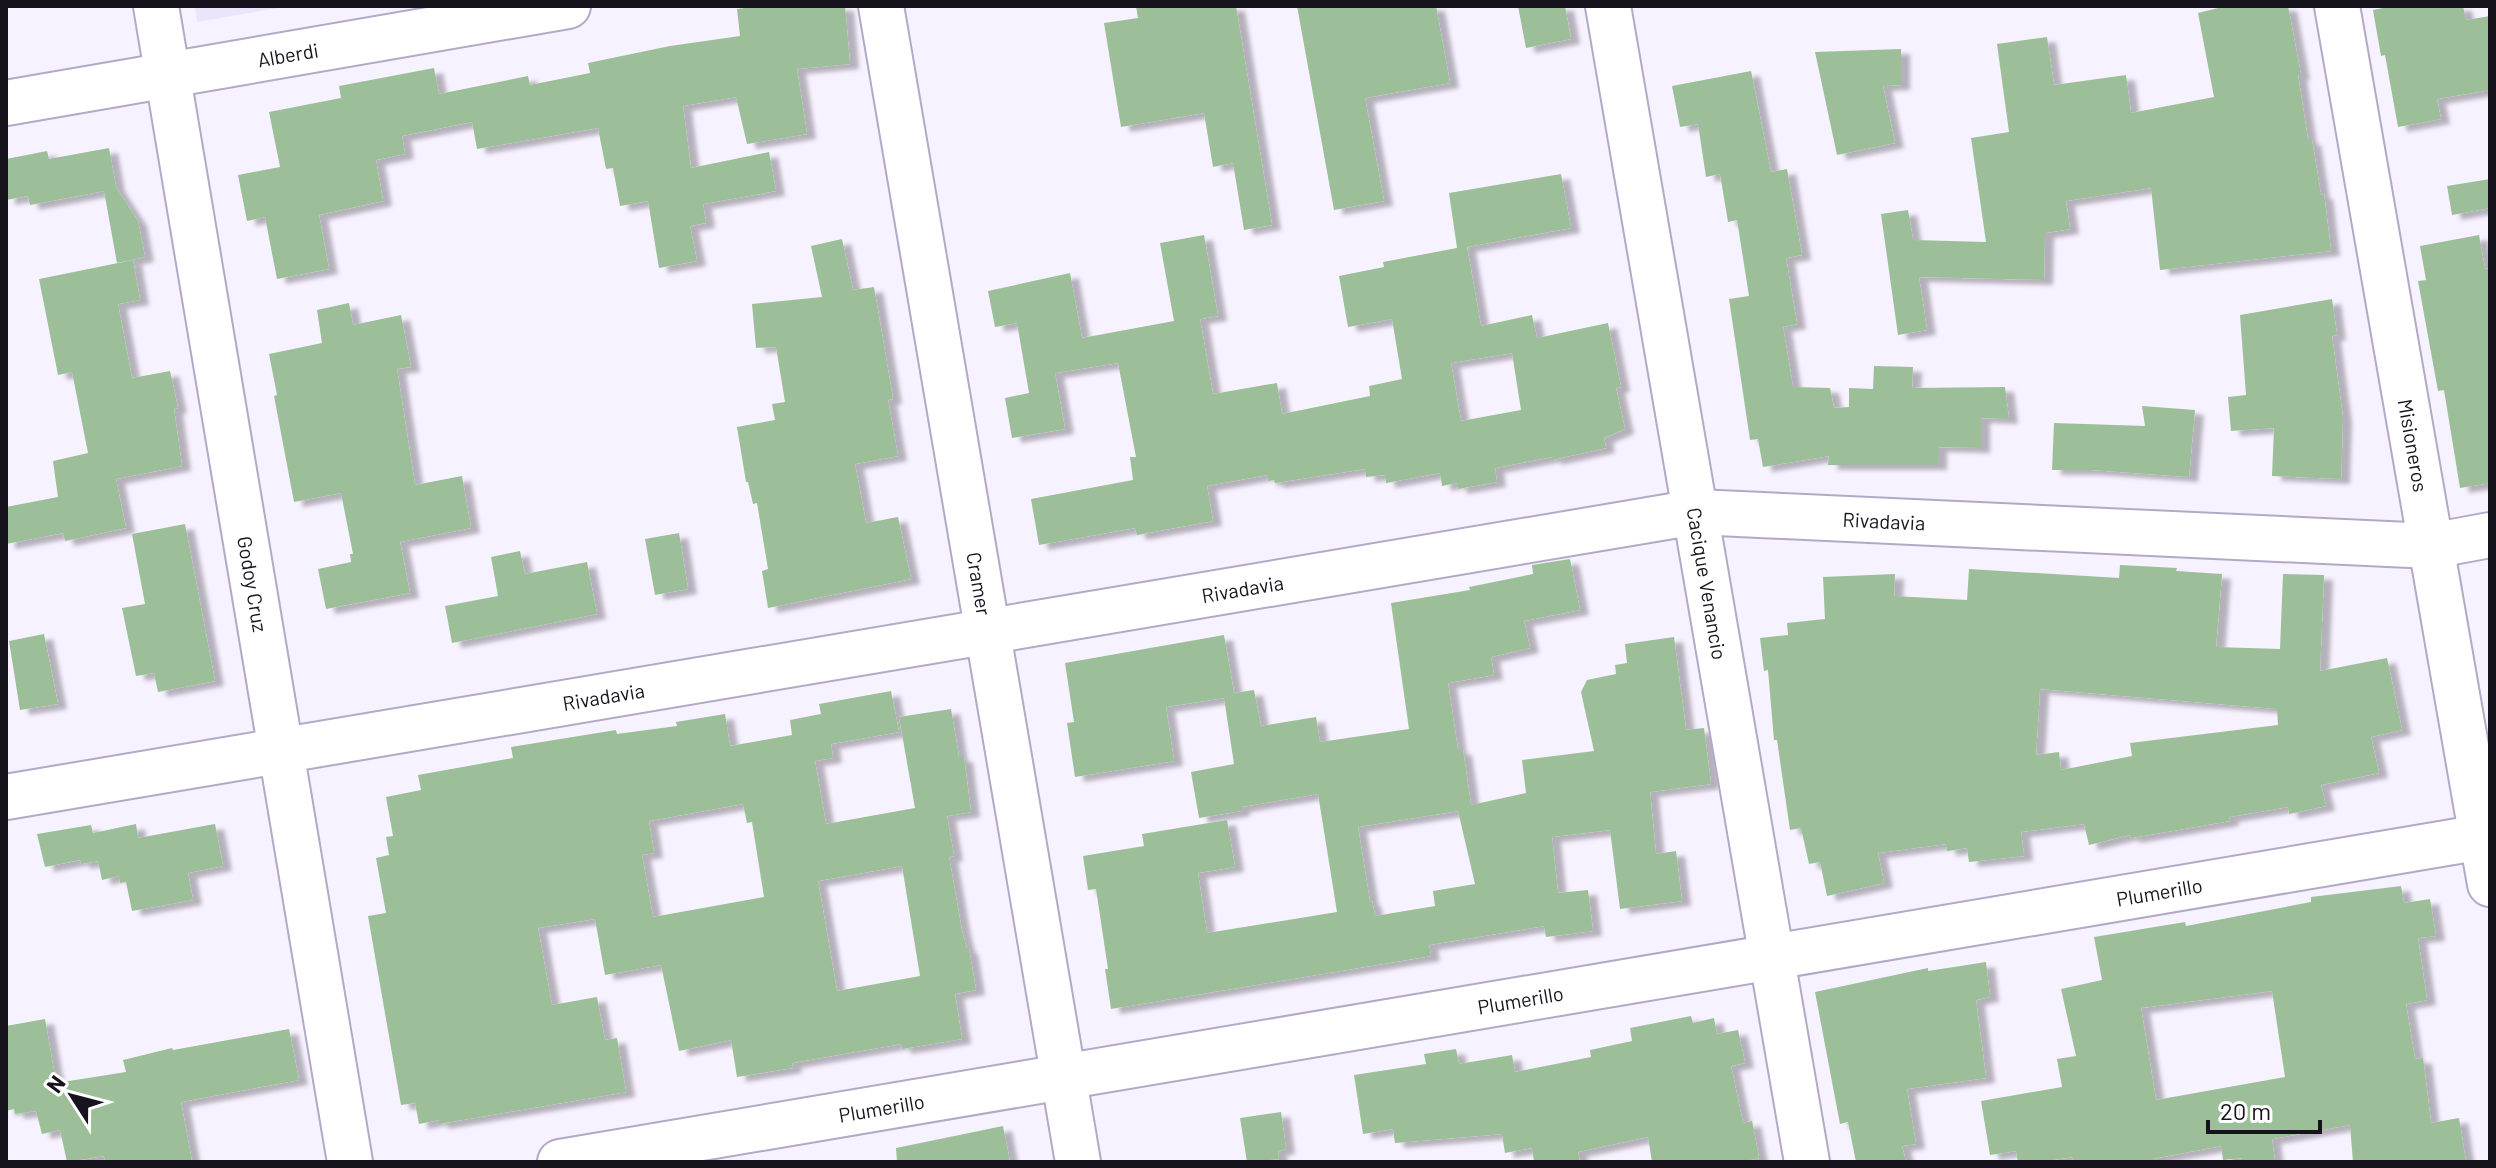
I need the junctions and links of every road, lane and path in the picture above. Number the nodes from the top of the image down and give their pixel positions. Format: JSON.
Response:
{"nodes":[{"id":1,"x":156,"y":6,"type":"edge"},
{"id":2,"x":568,"y":6,"type":"edge"},
{"id":3,"x":881,"y":6,"type":"edge"},
{"id":4,"x":1608,"y":6,"type":"edge"},
{"id":5,"x":2337,"y":6,"type":"edge"},
{"id":6,"x":168,"y":75,"type":"junction"},
{"id":7,"x":6,"y":103,"type":"edge"},
{"id":8,"x":1696,"y":512,"type":"junction"},
{"id":9,"x":2490,"y":535,"type":"edge"},
{"id":10,"x":2431,"y":546,"type":"junction"},
{"id":11,"x":987,"y":631,"type":"junction"},
{"id":12,"x":282,"y":751,"type":"junction"},
{"id":13,"x":6,"y":797,"type":"edge"},
{"id":14,"x":2482,"y":837,"type":"junction"},
{"id":15,"x":2490,"y":884,"type":"edge"},
{"id":16,"x":1772,"y":957,"type":"junction"},
{"id":17,"x":1064,"y":1077,"type":"junction"},
{"id":18,"x":350,"y":1162,"type":"edge"},
{"id":19,"x":560,"y":1162,"type":"edge"},
{"id":20,"x":1078,"y":1162,"type":"edge"},
{"id":21,"x":1807,"y":1162,"type":"edge"}],
"edges":[{"from":1,"to":6,"type":"street","name":"Godoy Cruz"},
{"from":2,"to":6,"type":"street","name":"Alberdi"},
{"from":3,"to":11,"type":"street","name":"Cramer"},
{"from":4,"to":8,"type":"street","name":"Cacique Venancio"},
{"from":5,"to":10,"type":"street","name":"Misioneros"},
{"from":6,"to":7,"type":"street","name":"Alberdi"},
{"from":6,"to":12,"type":"street","name":"Godoy Cruz"},
{"from":8,"to":10,"type":"street","name":"Rivadavia"},
{"from":8,"to":11,"type":"street","name":"Rivadavia"},
{"from":8,"to":16,"type":"street","name":"Cacique Venancio"},
{"from":9,"to":10,"type":"street","name":"Rivadavia"},
{"from":10,"to":14,"type":"street","name":"Misioneros"},
{"from":11,"to":12,"type":"street","name":"Rivadavia"},
{"from":11,"to":17,"type":"street","name":"Cramer"},
{"from":12,"to":13,"type":"street","name":"Rivadavia"},
{"from":12,"to":18,"type":"street","name":"Godoy Cruz"},
{"from":14,"to":15,"type":"street","name":"Misioneros"},
{"from":14,"to":16,"type":"street","name":"Plumerillo"},
{"from":16,"to":17,"type":"street","name":"Plumerillo"},
{"from":16,"to":21,"type":"street","name":"Cacique Venancio"},
{"from":17,"to":19,"type":"street","name":"Plumerillo"},
{"from":17,"to":20,"type":"street","name":"Cramer"}]}
